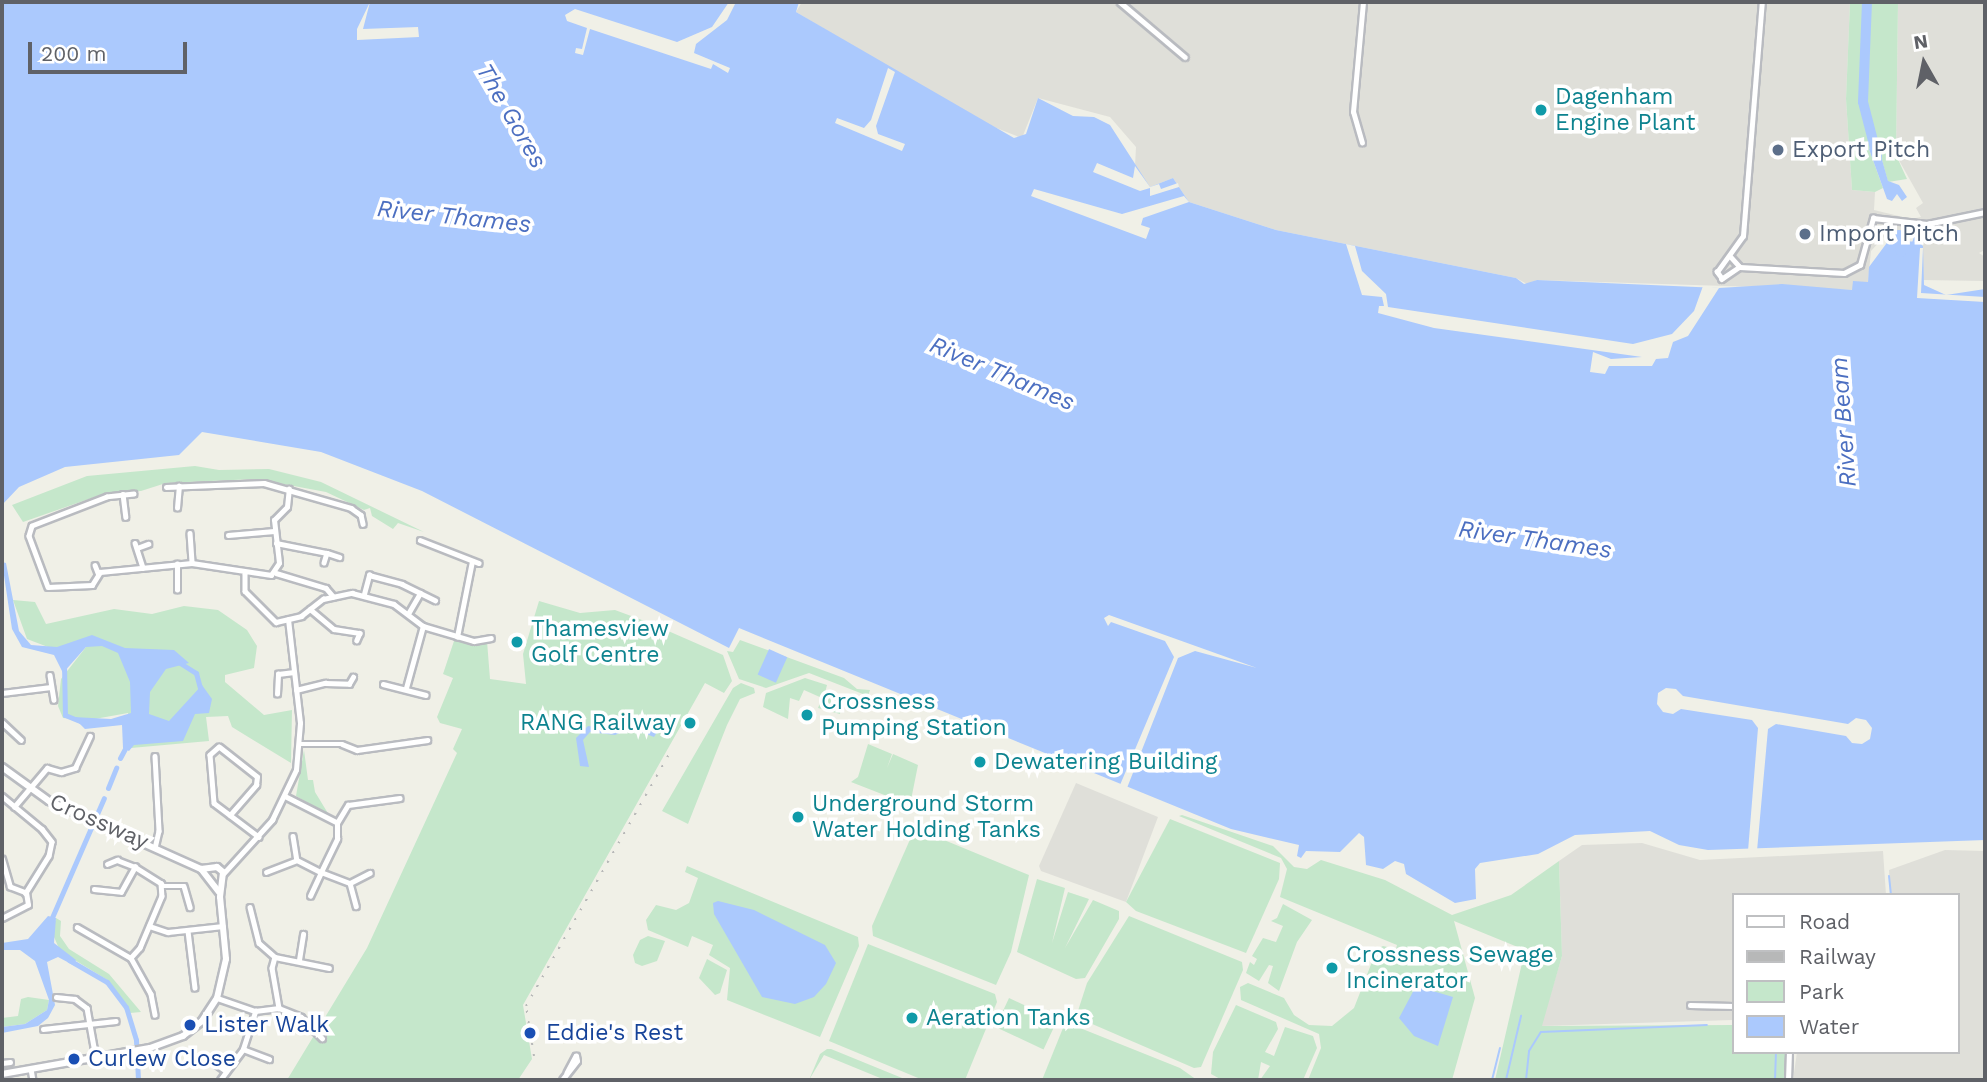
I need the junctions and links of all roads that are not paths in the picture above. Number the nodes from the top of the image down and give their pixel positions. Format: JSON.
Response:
{"nodes":[{"id":1,"x":1120,"y":2,"type":"edge"},
{"id":2,"x":1363,"y":2,"type":"edge"},
{"id":3,"x":1762,"y":2,"type":"edge"},
{"id":4,"x":1185,"y":57,"type":"dead end"},
{"id":5,"x":1363,"y":143,"type":"dead end"},
{"id":6,"x":1985,"y":212,"type":"edge"},
{"id":7,"x":1731,"y":257,"type":"junction"},
{"id":8,"x":1740,"y":267,"type":"junction"},
{"id":9,"x":179,"y":486,"type":"junction"},
{"id":10,"x":166,"y":487,"type":"dead end"},
{"id":11,"x":289,"y":489,"type":"junction"},
{"id":12,"x":123,"y":494,"type":"junction"},
{"id":13,"x":134,"y":494,"type":"dead end"},
{"id":14,"x":177,"y":508,"type":"dead end"},
{"id":15,"x":126,"y":517,"type":"dead end"},
{"id":16,"x":363,"y":524,"type":"dead end"},
{"id":17,"x":274,"y":531,"type":"junction"},
{"id":18,"x":190,"y":533,"type":"dead end"},
{"id":19,"x":228,"y":536,"type":"dead end"},
{"id":20,"x":420,"y":540,"type":"dead end"},
{"id":21,"x":276,"y":543,"type":"junction"},
{"id":22,"x":148,"y":544,"type":"dead end"},
{"id":23,"x":327,"y":554,"type":"junction"},
{"id":24,"x":339,"y":557,"type":"dead end"},
{"id":25,"x":472,"y":561,"type":"junction"},
{"id":26,"x":192,"y":563,"type":"junction"},
{"id":27,"x":324,"y":563,"type":"dead end"},
{"id":28,"x":480,"y":563,"type":"dead end"},
{"id":29,"x":177,"y":564,"type":"junction"},
{"id":30,"x":95,"y":565,"type":"dead end"},
{"id":31,"x":143,"y":568,"type":"junction"},
{"id":32,"x":98,"y":573,"type":"junction"},
{"id":33,"x":275,"y":573,"type":"junction"},
{"id":34,"x":246,"y":574,"type":"junction"},
{"id":35,"x":177,"y":590,"type":"dead end"},
{"id":36,"x":420,"y":593,"type":"junction"},
{"id":37,"x":364,"y":594,"type":"junction"},
{"id":38,"x":333,"y":596,"type":"junction"},
{"id":39,"x":435,"y":600,"type":"dead end"},
{"id":40,"x":310,"y":609,"type":"junction"},
{"id":41,"x":408,"y":614,"type":"junction"},
{"id":42,"x":288,"y":620,"type":"junction"},
{"id":43,"x":423,"y":626,"type":"junction"},
{"id":44,"x":457,"y":637,"type":"junction"},
{"id":45,"x":491,"y":638,"type":"dead end"},
{"id":46,"x":357,"y":640,"type":"dead end"},
{"id":47,"x":294,"y":672,"type":"junction"},
{"id":48,"x":50,"y":675,"type":"dead end"},
{"id":49,"x":353,"y":677,"type":"dead end"},
{"id":50,"x":383,"y":684,"type":"dead end"},
{"id":51,"x":51,"y":687,"type":"junction"},
{"id":52,"x":406,"y":688,"type":"junction"},
{"id":53,"x":296,"y":690,"type":"junction"},
{"id":54,"x":2,"y":693,"type":"edge"},
{"id":55,"x":277,"y":694,"type":"dead end"},
{"id":56,"x":426,"y":695,"type":"dead end"},
{"id":57,"x":54,"y":700,"type":"dead end"},
{"id":58,"x":2,"y":722,"type":"edge"},
{"id":59,"x":90,"y":736,"type":"dead end"},
{"id":60,"x":22,"y":740,"type":"dead end"},
{"id":61,"x":427,"y":740,"type":"dead end"},
{"id":62,"x":299,"y":744,"type":"junction"},
{"id":63,"x":155,"y":756,"type":"dead end"},
{"id":64,"x":2,"y":767,"type":"edge"},
{"id":65,"x":29,"y":789,"type":"junction"},
{"id":66,"x":2,"y":796,"type":"edge"},
{"id":67,"x":286,"y":797,"type":"junction"},
{"id":68,"x":400,"y":798,"type":"dead end"},
{"id":69,"x":14,"y":807,"type":"junction"},
{"id":70,"x":230,"y":815,"type":"junction"},
{"id":71,"x":337,"y":822,"type":"junction"},
{"id":72,"x":293,"y":836,"type":"dead end"},
{"id":73,"x":259,"y":837,"type":"junction"},
{"id":74,"x":155,"y":848,"type":"junction"},
{"id":75,"x":2,"y":859,"type":"edge"},
{"id":76,"x":297,"y":860,"type":"junction"},
{"id":77,"x":107,"y":864,"type":"dead end"},
{"id":78,"x":231,"y":864,"type":"junction"},
{"id":79,"x":135,"y":867,"type":"junction"},
{"id":80,"x":213,"y":872,"type":"junction"},
{"id":81,"x":266,"y":872,"type":"dead end"},
{"id":82,"x":321,"y":872,"type":"junction"},
{"id":83,"x":370,"y":873,"type":"dead end"},
{"id":84,"x":223,"y":876,"type":"junction"},
{"id":85,"x":350,"y":883,"type":"junction"},
{"id":86,"x":163,"y":886,"type":"junction"},
{"id":87,"x":94,"y":889,"type":"dead end"},
{"id":88,"x":26,"y":893,"type":"junction"},
{"id":89,"x":310,"y":896,"type":"dead end"},
{"id":90,"x":220,"y":897,"type":"junction"},
{"id":91,"x":356,"y":906,"type":"dead end"},
{"id":92,"x":190,"y":907,"type":"dead end"},
{"id":93,"x":250,"y":907,"type":"dead end"},
{"id":94,"x":2,"y":918,"type":"edge"},
{"id":95,"x":149,"y":926,"type":"junction"},
{"id":96,"x":224,"y":926,"type":"junction"},
{"id":97,"x":77,"y":927,"type":"dead end"},
{"id":98,"x":188,"y":931,"type":"junction"},
{"id":99,"x":303,"y":934,"type":"dead end"},
{"id":100,"x":275,"y":957,"type":"junction"},
{"id":101,"x":131,"y":958,"type":"junction"},
{"id":102,"x":299,"y":960,"type":"junction"},
{"id":103,"x":330,"y":968,"type":"dead end"},
{"id":104,"x":195,"y":988,"type":"dead end"},
{"id":105,"x":56,"y":997,"type":"dead end"},
{"id":106,"x":217,"y":998,"type":"junction"},
{"id":107,"x":1690,"y":1005,"type":"dead end"},
{"id":108,"x":1731,"y":1006,"type":"edge"},
{"id":109,"x":279,"y":1008,"type":"junction"},
{"id":110,"x":255,"y":1011,"type":"junction"},
{"id":111,"x":155,"y":1015,"type":"dead end"},
{"id":112,"x":116,"y":1021,"type":"dead end"},
{"id":113,"x":90,"y":1026,"type":"junction"},
{"id":114,"x":43,"y":1029,"type":"dead end"},
{"id":115,"x":322,"y":1038,"type":"dead end"},
{"id":116,"x":243,"y":1049,"type":"junction"},
{"id":117,"x":1789,"y":1054,"type":"edge"},
{"id":118,"x":96,"y":1058,"type":"junction"},
{"id":119,"x":209,"y":1059,"type":"dead end"},
{"id":120,"x":269,"y":1059,"type":"dead end"},
{"id":121,"x":10,"y":1062,"type":"dead end"},
{"id":122,"x":2,"y":1063,"type":"edge"},
{"id":123,"x":32,"y":1069,"type":"junction"},
{"id":124,"x":226,"y":1071,"type":"junction"},
{"id":125,"x":2,"y":1074,"type":"edge"},
{"id":126,"x":33,"y":1080,"type":"edge"},
{"id":127,"x":220,"y":1080,"type":"edge"},
{"id":128,"x":1788,"y":1080,"type":"edge"}],
"edges":[{"from":1,"to":4,"type":"street"},
{"from":2,"to":5,"type":"street"},
{"from":3,"to":7,"type":"street"},
{"from":6,"to":8,"type":"street"},
{"from":7,"to":8,"type":"street"},
{"from":7,"to":8,"type":"street"},
{"from":9,"to":10,"type":"street"},
{"from":9,"to":11,"type":"street"},
{"from":9,"to":14,"type":"street"},
{"from":11,"to":16,"type":"street"},
{"from":11,"to":17,"type":"street"},
{"from":12,"to":13,"type":"street"},
{"from":12,"to":15,"type":"street"},
{"from":12,"to":32,"type":"street"},
{"from":17,"to":19,"type":"street"},
{"from":17,"to":21,"type":"street"},
{"from":18,"to":26,"type":"street"},
{"from":20,"to":25,"type":"street"},
{"from":21,"to":23,"type":"street"},
{"from":21,"to":33,"type":"street"},
{"from":22,"to":31,"type":"street"},
{"from":23,"to":24,"type":"street"},
{"from":23,"to":27,"type":"street"},
{"from":25,"to":28,"type":"street"},
{"from":25,"to":44,"type":"street"},
{"from":26,"to":29,"type":"street"},
{"from":26,"to":34,"type":"street"},
{"from":29,"to":31,"type":"street"},
{"from":29,"to":35,"type":"street"},
{"from":30,"to":32,"type":"street"},
{"from":31,"to":32,"type":"street"},
{"from":33,"to":34,"type":"street"},
{"from":33,"to":38,"type":"street"},
{"from":34,"to":42,"type":"street"},
{"from":36,"to":37,"type":"street"},
{"from":36,"to":39,"type":"street"},
{"from":36,"to":41,"type":"street"},
{"from":37,"to":38,"type":"street"},
{"from":37,"to":41,"type":"street"},
{"from":38,"to":40,"type":"street"},
{"from":40,"to":42,"type":"street"},
{"from":40,"to":46,"type":"street"},
{"from":41,"to":43,"type":"street"},
{"from":42,"to":47,"type":"street"},
{"from":43,"to":44,"type":"street"},
{"from":43,"to":52,"type":"street"},
{"from":44,"to":45,"type":"street"},
{"from":47,"to":53,"type":"street"},
{"from":47,"to":55,"type":"street"},
{"from":48,"to":51,"type":"street"},
{"from":49,"to":53,"type":"street"},
{"from":50,"to":52,"type":"street"},
{"from":51,"to":54,"type":"street"},
{"from":51,"to":57,"type":"street"},
{"from":52,"to":56,"type":"street"},
{"from":53,"to":62,"type":"street"},
{"from":58,"to":60,"type":"street"},
{"from":59,"to":65,"type":"street"},
{"from":61,"to":62,"type":"street"},
{"from":62,"to":67,"type":"street"},
{"from":63,"to":74,"type":"street"},
{"from":64,"to":65,"type":"street","name":"Crossway"},
{"from":65,"to":69,"type":"street"},
{"from":65,"to":74,"type":"street","name":"Crossway"},
{"from":66,"to":69,"type":"street"},
{"from":67,"to":71,"type":"street"},
{"from":67,"to":73,"type":"street"},
{"from":68,"to":71,"type":"street"},
{"from":69,"to":88,"type":"street"},
{"from":70,"to":70,"type":"street"},
{"from":70,"to":73,"type":"street"},
{"from":71,"to":82,"type":"street"},
{"from":72,"to":76,"type":"street"},
{"from":73,"to":78,"type":"street"},
{"from":74,"to":80,"type":"street","name":"Crossway"},
{"from":75,"to":88,"type":"street"},
{"from":76,"to":81,"type":"street"},
{"from":76,"to":82,"type":"street"},
{"from":77,"to":79,"type":"street"},
{"from":78,"to":80,"type":"street"},
{"from":78,"to":84,"type":"street"},
{"from":79,"to":86,"type":"street"},
{"from":79,"to":87,"type":"street"},
{"from":80,"to":84,"type":"street"},
{"from":80,"to":84,"type":"street","name":"Crossway"},
{"from":80,"to":90,"type":"street"},
{"from":82,"to":85,"type":"street"},
{"from":82,"to":89,"type":"street"},
{"from":83,"to":85,"type":"street"},
{"from":84,"to":90,"type":"street"},
{"from":85,"to":91,"type":"street"},
{"from":86,"to":92,"type":"street"},
{"from":86,"to":95,"type":"street"},
{"from":88,"to":94,"type":"street"},
{"from":90,"to":96,"type":"street"},
{"from":93,"to":100,"type":"street"},
{"from":95,"to":98,"type":"street"},
{"from":95,"to":101,"type":"street"},
{"from":96,"to":98,"type":"street"},
{"from":96,"to":106,"type":"street"},
{"from":97,"to":101,"type":"street"},
{"from":98,"to":104,"type":"street"},
{"from":99,"to":102,"type":"street"},
{"from":100,"to":102,"type":"street"},
{"from":100,"to":109,"type":"street"},
{"from":101,"to":111,"type":"street"},
{"from":102,"to":103,"type":"street"},
{"from":105,"to":113,"type":"street"},
{"from":106,"to":110,"type":"street"},
{"from":106,"to":118,"type":"street"},
{"from":107,"to":108,"type":"street"},
{"from":109,"to":110,"type":"street"},
{"from":109,"to":115,"type":"street"},
{"from":110,"to":116,"type":"street"},
{"from":112,"to":113,"type":"street"},
{"from":113,"to":114,"type":"street"},
{"from":113,"to":118,"type":"street"},
{"from":116,"to":120,"type":"street"},
{"from":116,"to":124,"type":"street"},
{"from":117,"to":128,"type":"street"},
{"from":118,"to":123,"type":"street"},
{"from":119,"to":124,"type":"street"},
{"from":121,"to":122,"type":"street"},
{"from":123,"to":125,"type":"street"},
{"from":123,"to":126,"type":"street"},
{"from":124,"to":127,"type":"street"}]}
